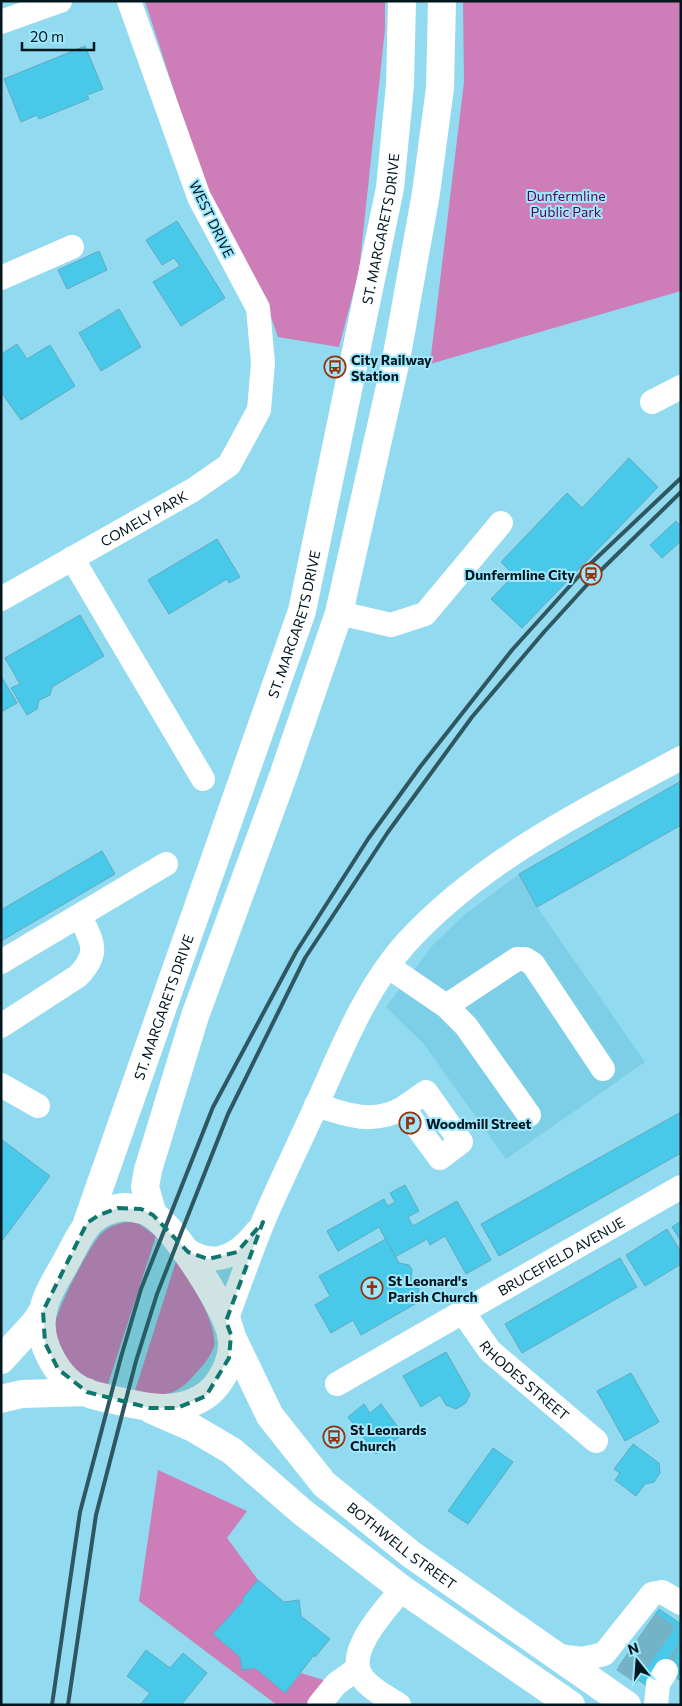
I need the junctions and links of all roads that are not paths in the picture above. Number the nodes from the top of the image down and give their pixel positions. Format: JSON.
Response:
{"nodes":[{"id":1,"x":60,"y":1,"type":"edge"},
{"id":2,"x":129,"y":1,"type":"edge"},
{"id":3,"x":402,"y":1,"type":"edge"},
{"id":4,"x":442,"y":1,"type":"edge"},
{"id":5,"x":1,"y":22,"type":"edge"},
{"id":6,"x":72,"y":247,"type":"dead end"},
{"id":7,"x":1,"y":278,"type":"edge"},
{"id":8,"x":681,"y":388,"type":"edge"},
{"id":9,"x":652,"y":402,"type":"dead end"},
{"id":10,"x":259,"y":410,"type":"joint"},
{"id":11,"x":501,"y":523,"type":"dead end"},
{"id":12,"x":72,"y":558,"type":"junction"},
{"id":13,"x":1,"y":599,"type":"edge"},
{"id":14,"x":339,"y":613,"type":"junction"},
{"id":15,"x":681,"y":758,"type":"edge"},
{"id":16,"x":203,"y":779,"type":"dead end"},
{"id":17,"x":166,"y":864,"type":"dead end"},
{"id":18,"x":80,"y":916,"type":"junction"},
{"id":19,"x":1,"y":962,"type":"edge"},
{"id":20,"x":389,"y":967,"type":"junction"},
{"id":21,"x":446,"y":1006,"type":"junction"},
{"id":22,"x":1,"y":1026,"type":"edge"},
{"id":23,"x":603,"y":1069,"type":"dead end"},
{"id":24,"x":1,"y":1085,"type":"edge"},
{"id":25,"x":316,"y":1105,"type":"junction"},
{"id":26,"x":38,"y":1106,"type":"dead end"},
{"id":27,"x":403,"y":1108,"type":"dead end"},
{"id":28,"x":530,"y":1115,"type":"dead end"},
{"id":29,"x":681,"y":1187,"type":"edge"},
{"id":30,"x":153,"y":1214,"type":"junction"},
{"id":31,"x":263,"y":1222,"type":"junction"},
{"id":32,"x":87,"y":1223,"type":"junction"},
{"id":33,"x":180,"y":1245,"type":"junction"},
{"id":34,"x":42,"y":1311,"type":"junction"},
{"id":35,"x":462,"y":1311,"type":"junction"},
{"id":36,"x":228,"y":1328,"type":"junction"},
{"id":37,"x":1,"y":1360,"type":"edge"},
{"id":38,"x":337,"y":1384,"type":"dead end"},
{"id":39,"x":86,"y":1392,"type":"junction"},
{"id":40,"x":1,"y":1399,"type":"edge"},
{"id":41,"x":150,"y":1408,"type":"junction"},
{"id":42,"x":596,"y":1441,"type":"dead end"},
{"id":43,"x":402,"y":1589,"type":"junction"},
{"id":44,"x":681,"y":1602,"type":"edge"},
{"id":45,"x":557,"y":1656,"type":"junction"},
{"id":46,"x":357,"y":1669,"type":"junction"},
{"id":47,"x":319,"y":1705,"type":"edge"},
{"id":48,"x":399,"y":1705,"type":"edge"},
{"id":49,"x":571,"y":1705,"type":"edge"},
{"id":50,"x":626,"y":1705,"type":"edge"}],
"edges":[{"from":1,"to":5,"type":"street"},
{"from":2,"to":10,"type":"street","name":"WEST DRIVE"},
{"from":3,"to":32,"type":"main road","name":"ST. MARGARETS DRIVE"},
{"from":4,"to":14,"type":"main road"},
{"from":6,"to":7,"type":"street"},
{"from":8,"to":9,"type":"street"},
{"from":10,"to":12,"type":"street","name":"COMELY PARK"},
{"from":11,"to":14,"type":"street"},
{"from":12,"to":13,"type":"street","name":"COMELY PARK"},
{"from":12,"to":16,"type":"street"},
{"from":14,"to":30,"type":"main road"},
{"from":15,"to":20,"type":"street"},
{"from":17,"to":18,"type":"street"},
{"from":18,"to":19,"type":"street"},
{"from":18,"to":22,"type":"street"},
{"from":20,"to":21,"type":"street"},
{"from":20,"to":25,"type":"street"},
{"from":21,"to":23,"type":"street"},
{"from":21,"to":28,"type":"street"},
{"from":24,"to":26,"type":"street"},
{"from":25,"to":27,"type":"street"},
{"from":25,"to":31,"type":"street"},
{"from":29,"to":35,"type":"street","name":"BRUCEFIELD AVENUE"},
{"from":30,"to":32,"type":"main road"},
{"from":30,"to":33,"type":"main road","name":"BOTHWELL STREET"},
{"from":31,"to":33,"type":"street"},
{"from":31,"to":36,"type":"street"},
{"from":32,"to":34,"type":"main road","name":"ST. MARGARETS DRIVE"},
{"from":33,"to":36,"type":"main road","name":"BOTHWELL STREET"},
{"from":34,"to":37,"type":"main road","name":"ST. MARGARETS DRIVE"},
{"from":34,"to":39,"type":"main road"},
{"from":35,"to":38,"type":"street","name":"BRUCEFIELD AVENUE"},
{"from":35,"to":42,"type":"street","name":"RHODES STREET"},
{"from":36,"to":41,"type":"main road"},
{"from":36,"to":45,"type":"main road","name":"BOTHWELL STREET"},
{"from":39,"to":40,"type":"main road"},
{"from":39,"to":41,"type":"main road"},
{"from":41,"to":43,"type":"main road"},
{"from":43,"to":46,"type":"street"},
{"from":43,"to":49,"type":"main road"},
{"from":44,"to":45,"type":"street"},
{"from":45,"to":50,"type":"main road","name":"BOTHWELL STREET"},
{"from":46,"to":47,"type":"street"},
{"from":46,"to":48,"type":"street"}]}
